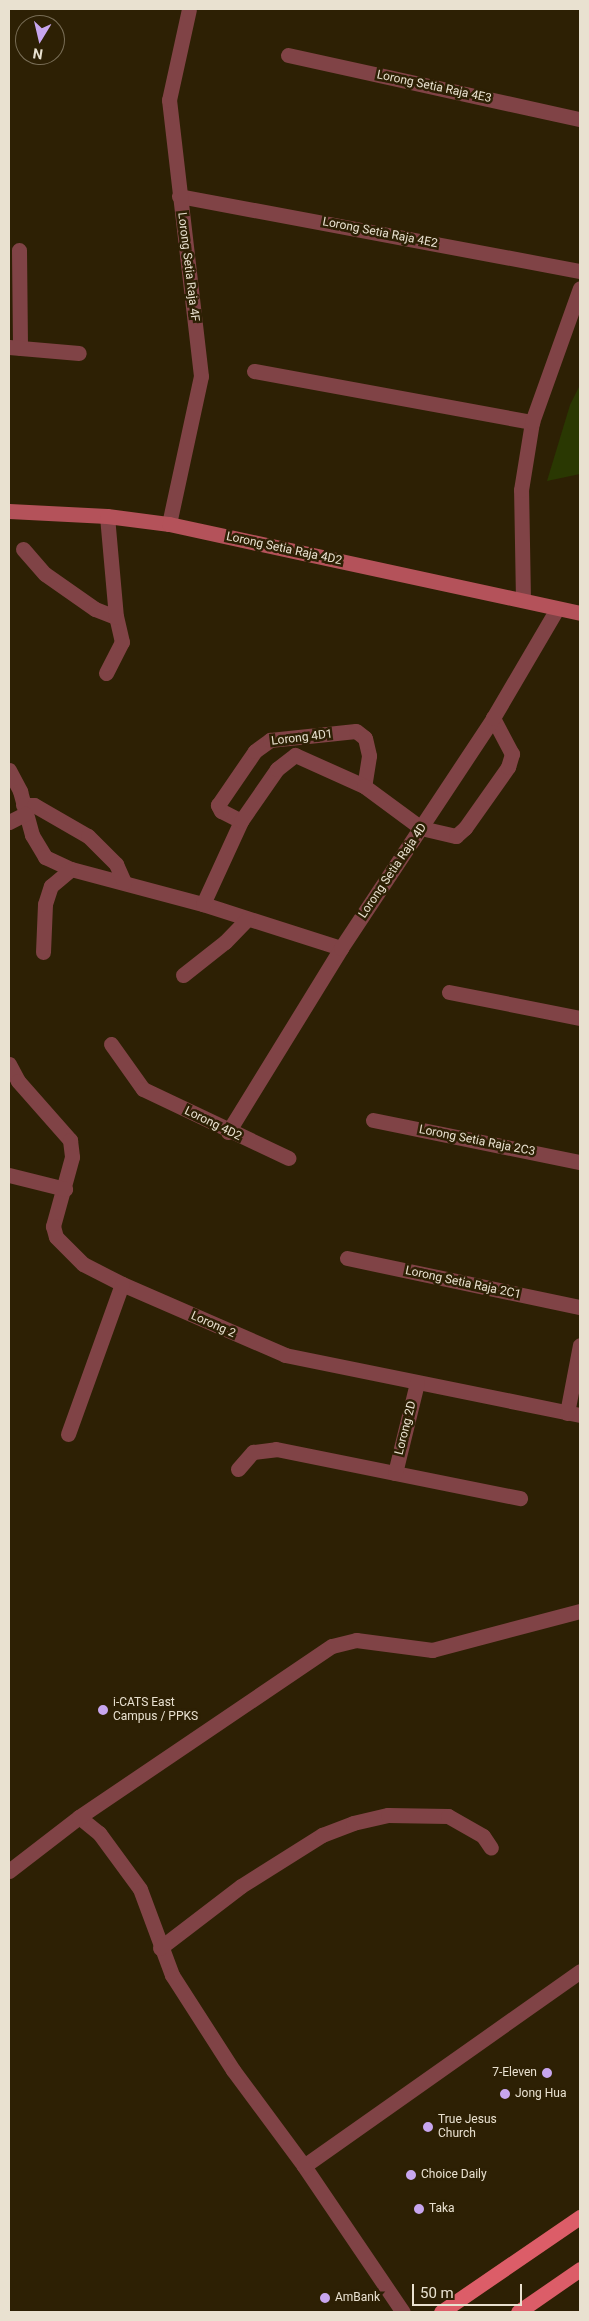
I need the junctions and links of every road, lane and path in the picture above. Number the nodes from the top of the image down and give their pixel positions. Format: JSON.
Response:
{"nodes":[{"id":1,"x":189,"y":9,"type":"edge"},
{"id":2,"x":288,"y":55,"type":"dead end"},
{"id":3,"x":580,"y":118,"type":"edge"},
{"id":4,"x":179,"y":196,"type":"junction"},
{"id":5,"x":19,"y":250,"type":"dead end"},
{"id":6,"x":580,"y":271,"type":"edge"},
{"id":7,"x":580,"y":288,"type":"edge"},
{"id":8,"x":14,"y":347,"type":"edge"},
{"id":9,"x":79,"y":353,"type":"dead end"},
{"id":10,"x":254,"y":370,"type":"dead end"},
{"id":11,"x":532,"y":422,"type":"junction"},
{"id":12,"x":9,"y":511,"type":"edge"},
{"id":13,"x":107,"y":516,"type":"junction"},
{"id":14,"x":169,"y":524,"type":"junction"},
{"id":15,"x":23,"y":549,"type":"dead end"},
{"id":16,"x":523,"y":600,"type":"junction"},
{"id":17,"x":557,"y":609,"type":"junction"},
{"id":18,"x":580,"y":613,"type":"edge"},
{"id":19,"x":116,"y":618,"type":"junction"},
{"id":20,"x":106,"y":673,"type":"dead end"},
{"id":21,"x":493,"y":718,"type":"junction"},
{"id":22,"x":9,"y":770,"type":"edge"},
{"id":23,"x":364,"y":786,"type":"junction"},
{"id":24,"x":24,"y":809,"type":"junction"},
{"id":25,"x":241,"y":821,"type":"junction"},
{"id":26,"x":9,"y":822,"type":"edge"},
{"id":27,"x":421,"y":828,"type":"junction"},
{"id":28,"x":71,"y":869,"type":"junction"},
{"id":29,"x":124,"y":882,"type":"junction"},
{"id":30,"x":203,"y":904,"type":"junction"},
{"id":31,"x":247,"y":919,"type":"junction"},
{"id":32,"x":342,"y":948,"type":"junction"},
{"id":33,"x":43,"y":952,"type":"dead end"},
{"id":34,"x":182,"y":975,"type":"dead end"},
{"id":35,"x":449,"y":992,"type":"dead end"},
{"id":36,"x":580,"y":1018,"type":"edge"},
{"id":37,"x":111,"y":1044,"type":"dead end"},
{"id":38,"x":9,"y":1064,"type":"edge"},
{"id":39,"x":373,"y":1120,"type":"dead end"},
{"id":40,"x":228,"y":1132,"type":"junction"},
{"id":41,"x":288,"y":1158,"type":"dead end"},
{"id":42,"x":580,"y":1162,"type":"edge"},
{"id":43,"x":9,"y":1175,"type":"edge"},
{"id":44,"x":65,"y":1189,"type":"junction"},
{"id":45,"x":347,"y":1258,"type":"dead end"},
{"id":46,"x":122,"y":1284,"type":"junction"},
{"id":47,"x":580,"y":1307,"type":"edge"},
{"id":48,"x":580,"y":1345,"type":"edge"},
{"id":49,"x":417,"y":1383,"type":"junction"},
{"id":50,"x":574,"y":1414,"type":"edge"},
{"id":51,"x":68,"y":1434,"type":"dead end"},
{"id":52,"x":238,"y":1468,"type":"dead end"},
{"id":53,"x":395,"y":1473,"type":"junction"},
{"id":54,"x":520,"y":1498,"type":"dead end"},
{"id":55,"x":580,"y":1611,"type":"edge"},
{"id":56,"x":96,"y":1806,"type":"junction"},
{"id":57,"x":79,"y":1817,"type":"junction"},
{"id":58,"x":99,"y":1832,"type":"junction"},
{"id":59,"x":491,"y":1848,"type":"dead end"},
{"id":60,"x":9,"y":1872,"type":"edge"},
{"id":61,"x":160,"y":1948,"type":"junction"},
{"id":62,"x":580,"y":1970,"type":"edge"},
{"id":63,"x":304,"y":2166,"type":"junction"},
{"id":64,"x":580,"y":2217,"type":"edge"},
{"id":65,"x":580,"y":2226,"type":"edge"},
{"id":66,"x":532,"y":2250,"type":"junction"},
{"id":67,"x":580,"y":2268,"type":"edge"},
{"id":68,"x":403,"y":2312,"type":"edge"},
{"id":69,"x":441,"y":2312,"type":"edge"},
{"id":70,"x":518,"y":2312,"type":"edge"}],
"edges":[{"from":1,"to":4,"type":"street","name":"Lorong Setia Raja 4F"},
{"from":2,"to":3,"type":"street","name":"Lorong Setia Raja 4E3"},
{"from":4,"to":6,"type":"street","name":"Lorong Setia Raja 4E2"},
{"from":4,"to":14,"type":"street","name":"Lorong Setia Raja 4F"},
{"from":5,"to":8,"type":"street"},
{"from":7,"to":11,"type":"street"},
{"from":8,"to":9,"type":"street"},
{"from":10,"to":11,"type":"street"},
{"from":11,"to":16,"type":"street"},
{"from":12,"to":13,"type":"street","name":"Lorong Setia Raja 4D2"},
{"from":13,"to":14,"type":"street","name":"Lorong Setia Raja 4D2"},
{"from":13,"to":19,"type":"street"},
{"from":14,"to":16,"type":"street","name":"Lorong Setia Raja 4D2"},
{"from":15,"to":19,"type":"street"},
{"from":16,"to":17,"type":"street","name":"Lorong Setia Raja 4D2"},
{"from":17,"to":18,"type":"street","name":"Lorong Setia Raja 4D2"},
{"from":17,"to":21,"type":"street","name":"Lorong Setia Raja 4D"},
{"from":19,"to":20,"type":"street"},
{"from":21,"to":27,"type":"street","name":"Lorong Setia Raja 4D"},
{"from":21,"to":27,"type":"street"},
{"from":22,"to":24,"type":"street"},
{"from":23,"to":25,"type":"street"},
{"from":23,"to":25,"type":"street","name":"Lorong 4D1"},
{"from":23,"to":27,"type":"street"},
{"from":24,"to":26,"type":"street"},
{"from":24,"to":28,"type":"street"},
{"from":24,"to":29,"type":"street"},
{"from":25,"to":30,"type":"street"},
{"from":27,"to":32,"type":"street","name":"Lorong Setia Raja 4D"},
{"from":28,"to":29,"type":"street"},
{"from":28,"to":33,"type":"street"},
{"from":29,"to":30,"type":"street"},
{"from":30,"to":31,"type":"street"},
{"from":31,"to":32,"type":"street"},
{"from":31,"to":34,"type":"street"},
{"from":32,"to":40,"type":"street","name":"Lorong Setia Raja 4D"},
{"from":35,"to":36,"type":"street"},
{"from":37,"to":40,"type":"street","name":"Lorong 4D2"},
{"from":38,"to":44,"type":"street","name":"Lorong 2"},
{"from":39,"to":42,"type":"street","name":"Lorong Setia Raja 2C3"},
{"from":40,"to":41,"type":"street","name":"Lorong 4D2"},
{"from":43,"to":44,"type":"street"},
{"from":44,"to":46,"type":"street","name":"Lorong 2"},
{"from":45,"to":47,"type":"street","name":"Lorong Setia Raja 2C1"},
{"from":46,"to":49,"type":"street","name":"Lorong 2"},
{"from":46,"to":51,"type":"street"},
{"from":48,"to":50,"type":"street"},
{"from":49,"to":50,"type":"street","name":"Lorong 2"},
{"from":49,"to":53,"type":"street","name":"Lorong 2D"},
{"from":52,"to":53,"type":"street"},
{"from":53,"to":54,"type":"street"},
{"from":55,"to":56,"type":"street"},
{"from":56,"to":57,"type":"street"},
{"from":56,"to":58,"type":"street"},
{"from":57,"to":58,"type":"street"},
{"from":57,"to":60,"type":"street"},
{"from":58,"to":61,"type":"street"},
{"from":59,"to":61,"type":"street"},
{"from":61,"to":63,"type":"street"},
{"from":62,"to":63,"type":"street"},
{"from":63,"to":68,"type":"street"},
{"from":64,"to":66,"type":"main road"},
{"from":65,"to":66,"type":"main road"},
{"from":66,"to":69,"type":"main road"},
{"from":67,"to":70,"type":"main road"}]}
